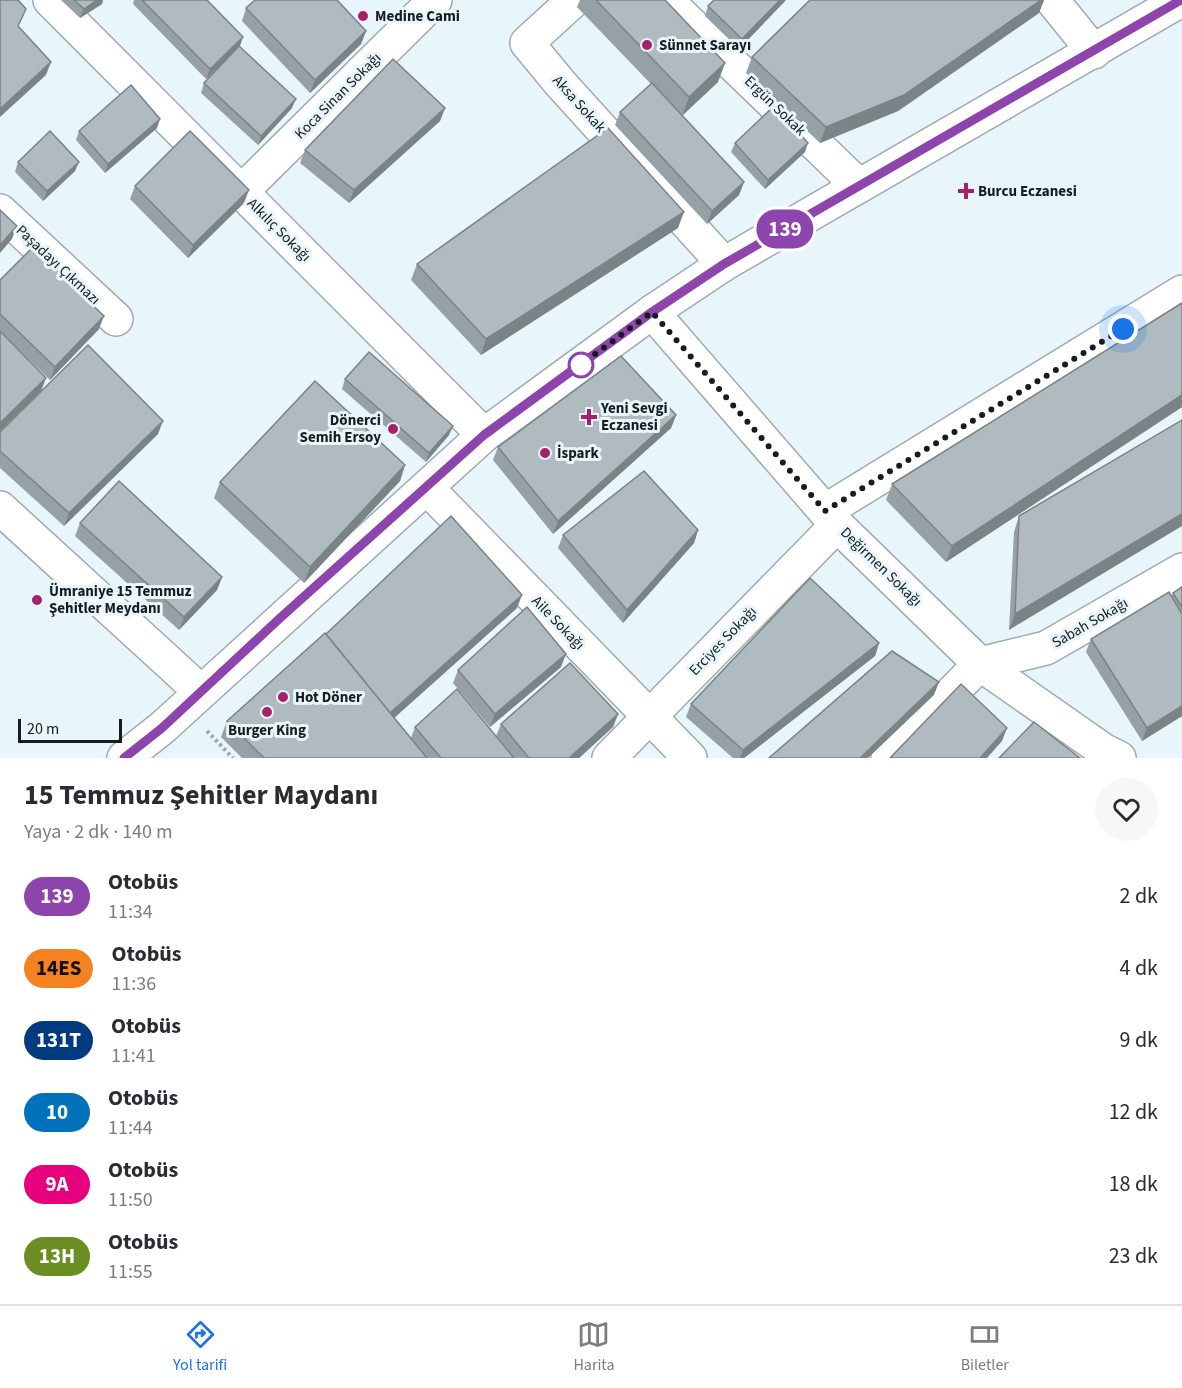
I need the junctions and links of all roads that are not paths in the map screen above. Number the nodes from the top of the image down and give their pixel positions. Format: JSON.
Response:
{"nodes":[{"id":1,"x":50,"y":0,"type":"edge"},
{"id":2,"x":435,"y":0,"type":"edge"},
{"id":3,"x":574,"y":0,"type":"edge"},
{"id":4,"x":666,"y":0,"type":"edge"},
{"id":5,"x":1052,"y":0,"type":"edge"},
{"id":6,"x":1180,"y":3,"type":"edge"},
{"id":7,"x":1094,"y":52,"type":"junction"},
{"id":8,"x":859,"y":186,"type":"junction"},
{"id":9,"x":241,"y":192,"type":"junction"},
{"id":10,"x":0,"y":211,"type":"edge"},
{"id":11,"x":724,"y":264,"type":"junction"},
{"id":12,"x":1182,"y":292,"type":"edge"},
{"id":13,"x":652,"y":312,"type":"junction"},
{"id":14,"x":116,"y":319,"type":"dead end"},
{"id":15,"x":484,"y":435,"type":"junction"},
{"id":16,"x":427,"y":488,"type":"junction"},
{"id":17,"x":0,"y":508,"type":"edge"},
{"id":18,"x":831,"y":518,"type":"junction"},
{"id":19,"x":1182,"y":570,"type":"edge"},
{"id":20,"x":980,"y":664,"type":"junction"},
{"id":21,"x":200,"y":691,"type":"junction"},
{"id":22,"x":649,"y":717,"type":"junction"},
{"id":23,"x":124,"y":758,"type":"edge"},
{"id":24,"x":609,"y":758,"type":"edge"},
{"id":25,"x":690,"y":758,"type":"edge"},
{"id":26,"x":888,"y":758,"type":"edge"},
{"id":27,"x":1119,"y":758,"type":"edge"}],
"edges":[{"from":1,"to":9,"type":"street","name":"Alkılıç Sokağı"},
{"from":2,"to":9,"type":"street","name":"Koca Sinan Sokağı"},
{"from":3,"to":11,"type":"street","name":"Aksa Sokak"},
{"from":4,"to":8,"type":"street","name":"Ergün Sokak"},
{"from":5,"to":7,"type":"street"},
{"from":6,"to":7,"type":"street"},
{"from":7,"to":8,"type":"street"},
{"from":8,"to":11,"type":"street"},
{"from":9,"to":15,"type":"street","name":"Alkılıç Sokağı"},
{"from":10,"to":14,"type":"street","name":"Paşadayı Çıkmazı"},
{"from":11,"to":13,"type":"street"},
{"from":12,"to":18,"type":"street","name":"Erciyes Sokağı"},
{"from":13,"to":15,"type":"street"},
{"from":13,"to":18,"type":"street","name":"Değirmen Sokağı"},
{"from":15,"to":16,"type":"street"},
{"from":16,"to":21,"type":"street"},
{"from":16,"to":22,"type":"street","name":"Aile Sokağı"},
{"from":17,"to":21,"type":"street"},
{"from":18,"to":20,"type":"street","name":"Değirmen Sokağı"},
{"from":18,"to":22,"type":"street","name":"Erciyes Sokağı"},
{"from":19,"to":20,"type":"street","name":"Sabah Sokağı"},
{"from":20,"to":26,"type":"street"},
{"from":20,"to":27,"type":"street","name":"Değirmen Sokağı"},
{"from":21,"to":23,"type":"street"},
{"from":22,"to":24,"type":"street","name":"Erciyes Sokağı"},
{"from":22,"to":25,"type":"street","name":"Aile Sokağı"}]}
